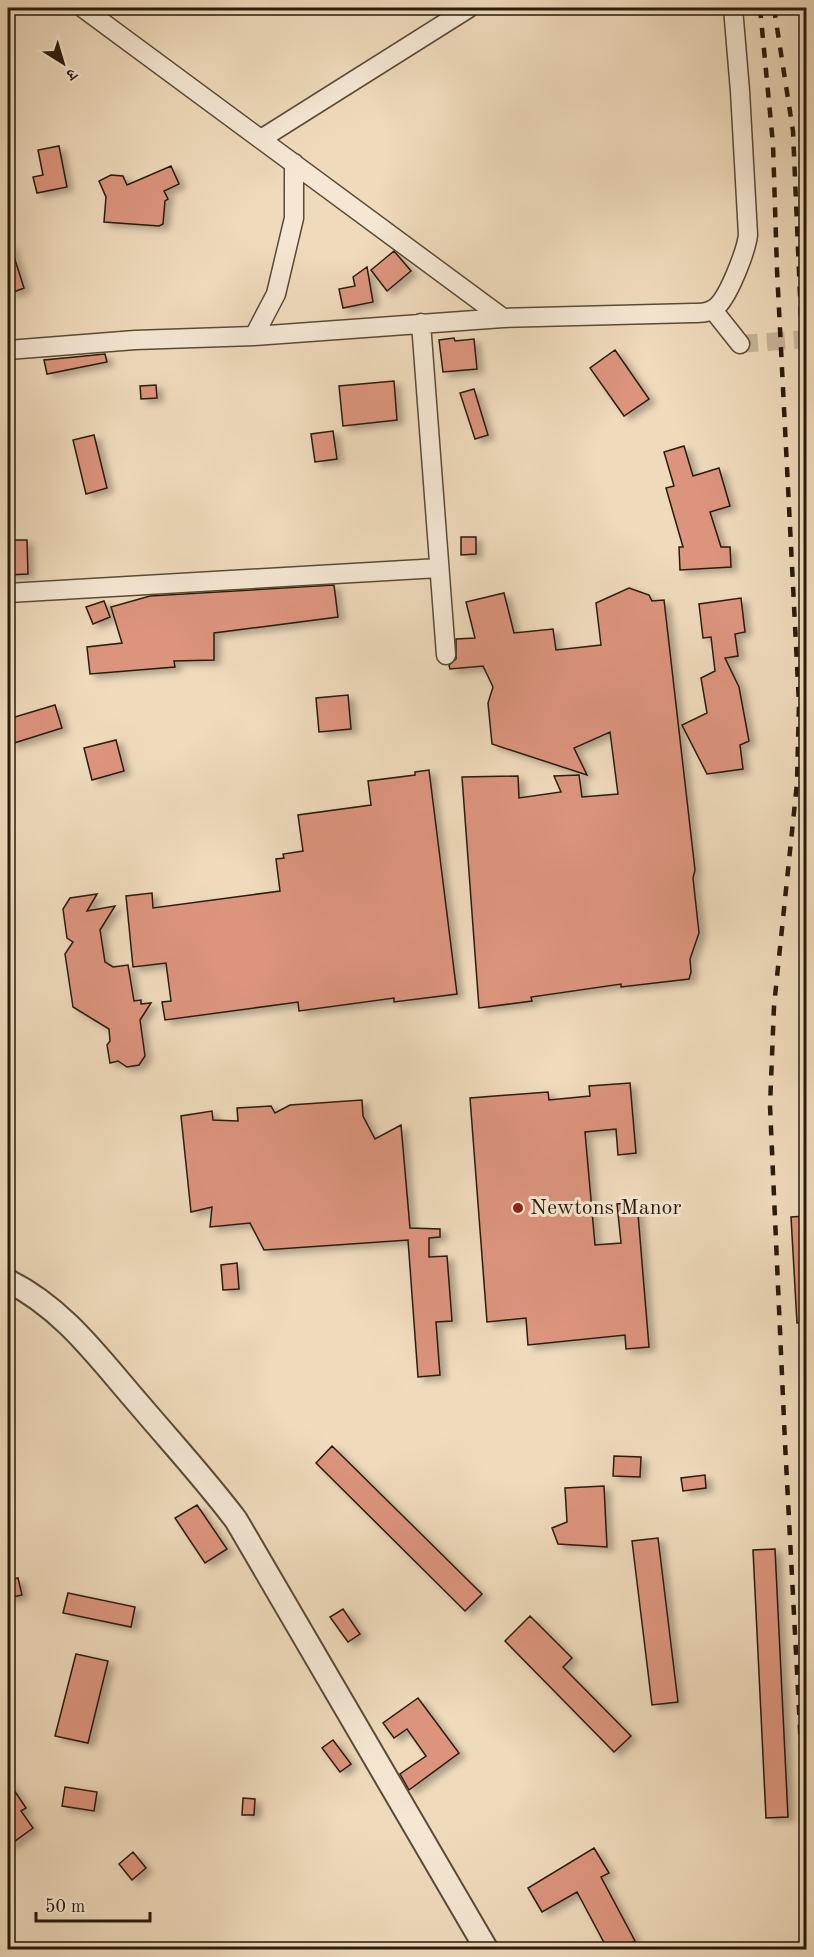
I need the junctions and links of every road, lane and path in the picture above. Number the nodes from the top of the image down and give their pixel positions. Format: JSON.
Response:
{"nodes":[{"id":1,"x":83,"y":8,"type":"edge"},
{"id":2,"x":468,"y":8,"type":"edge"},
{"id":3,"x":733,"y":8,"type":"edge"},
{"id":4,"x":261,"y":139,"type":"junction"},
{"id":5,"x":294,"y":164,"type":"junction"},
{"id":6,"x":713,"y":310,"type":"junction"},
{"id":7,"x":503,"y":318,"type":"junction"},
{"id":8,"x":421,"y":323,"type":"junction"},
{"id":9,"x":254,"y":336,"type":"junction"},
{"id":10,"x":740,"y":344,"type":"dead end"},
{"id":11,"x":8,"y":350,"type":"edge"},
{"id":12,"x":439,"y":568,"type":"junction"},
{"id":13,"x":8,"y":593,"type":"edge"},
{"id":14,"x":446,"y":655,"type":"dead end"},
{"id":15,"x":8,"y":1281,"type":"edge"},
{"id":16,"x":487,"y":1950,"type":"edge"}],
"edges":[{"from":1,"to":4,"type":"street"},
{"from":2,"to":4,"type":"street"},
{"from":3,"to":6,"type":"street"},
{"from":4,"to":5,"type":"street"},
{"from":5,"to":7,"type":"street"},
{"from":5,"to":9,"type":"street"},
{"from":6,"to":7,"type":"street"},
{"from":6,"to":10,"type":"street"},
{"from":7,"to":8,"type":"street"},
{"from":8,"to":9,"type":"street"},
{"from":8,"to":12,"type":"street"},
{"from":9,"to":11,"type":"street"},
{"from":12,"to":13,"type":"street"},
{"from":12,"to":14,"type":"street"},
{"from":15,"to":16,"type":"street"}]}
